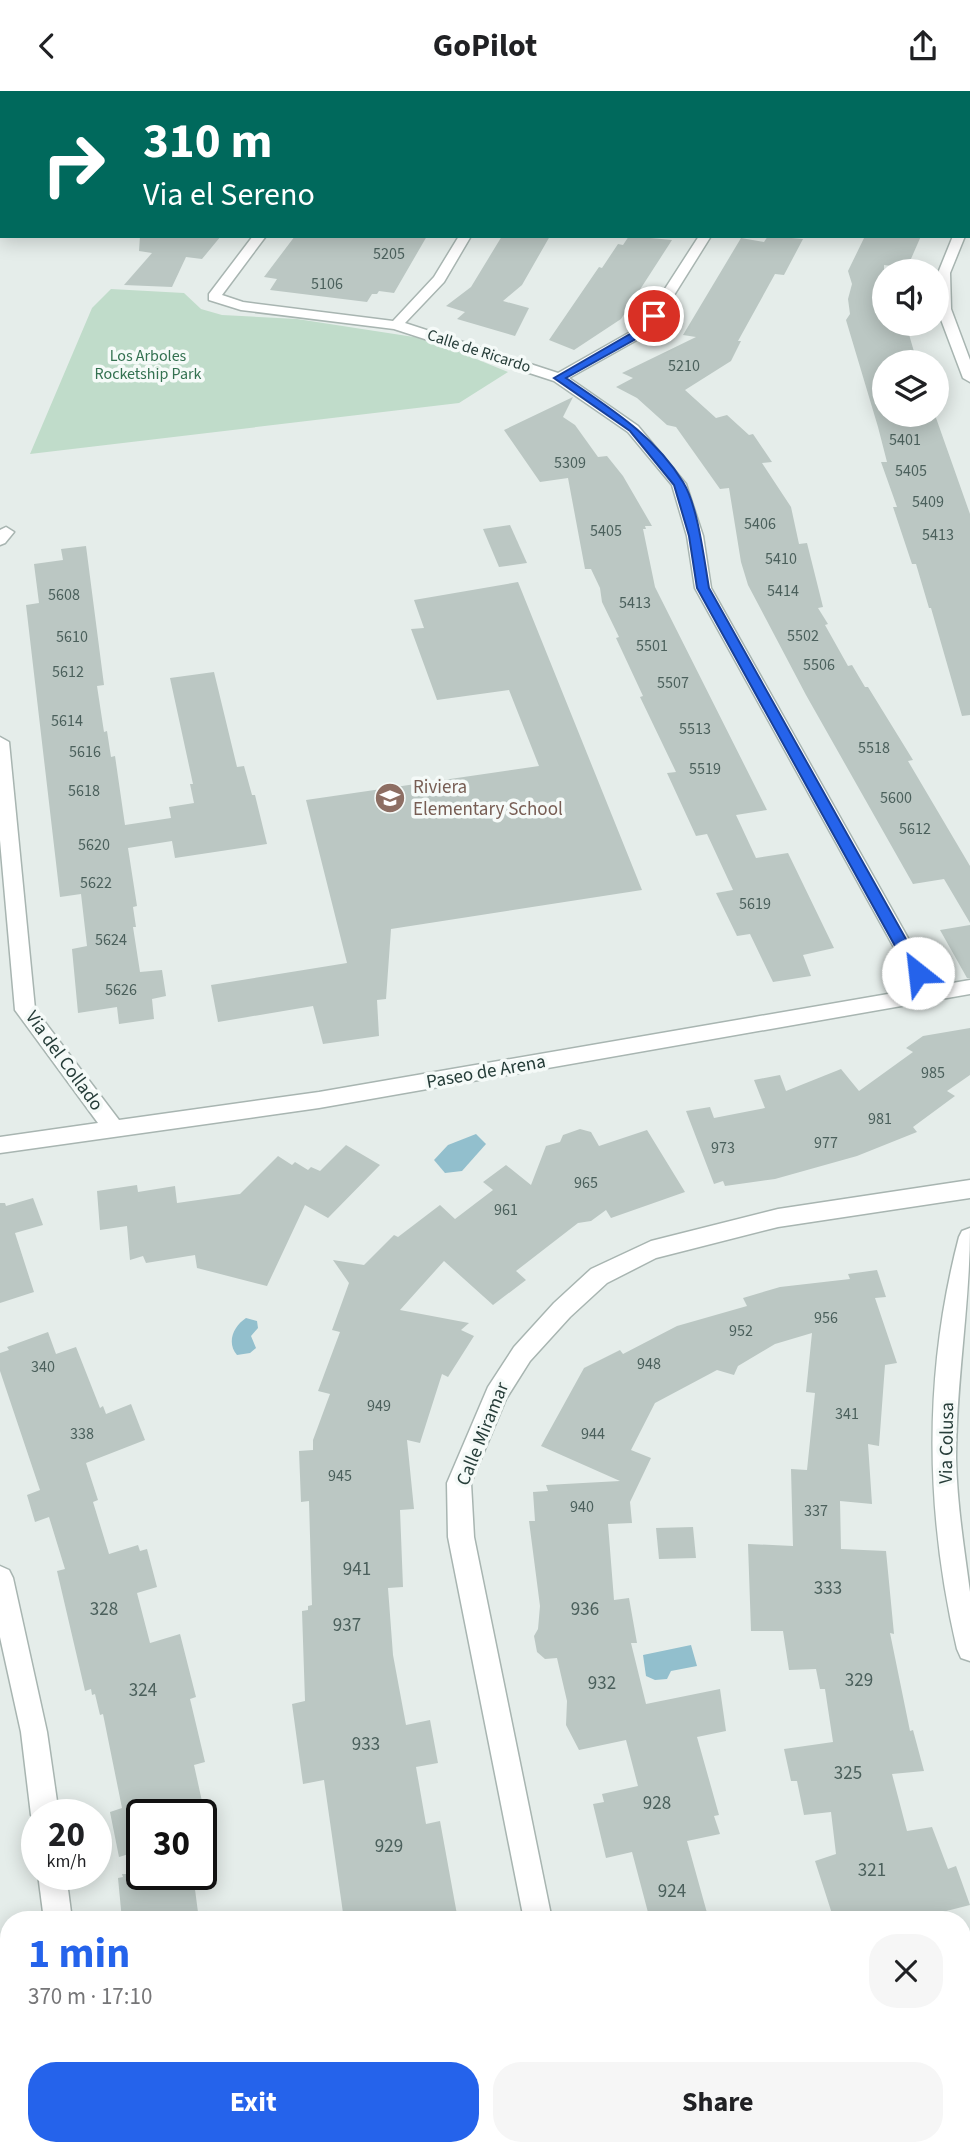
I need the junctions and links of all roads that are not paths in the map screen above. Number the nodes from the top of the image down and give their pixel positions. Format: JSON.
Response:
{"nodes":[{"id":1,"x":258,"y":238,"type":"edge"},
{"id":2,"x":465,"y":238,"type":"edge"},
{"id":3,"x":704,"y":238,"type":"edge"},
{"id":4,"x":958,"y":238,"type":"edge"},
{"id":5,"x":396,"y":325,"type":"junction"},
{"id":6,"x":559,"y":378,"type":"junction"},
{"id":7,"x":970,"y":378,"type":"edge"},
{"id":8,"x":0,"y":742,"type":"edge"},
{"id":9,"x":970,"y":986,"type":"edge"},
{"id":10,"x":929,"y":993,"type":"junction"},
{"id":11,"x":111,"y":1127,"type":"junction"},
{"id":12,"x":0,"y":1145,"type":"edge"},
{"id":13,"x":970,"y":1189,"type":"edge"},
{"id":14,"x":970,"y":1237,"type":"edge"},
{"id":15,"x":0,"y":1577,"type":"edge"},
{"id":16,"x":970,"y":1649,"type":"edge"},
{"id":17,"x":43,"y":1799,"type":"edge"},
{"id":18,"x":54,"y":1890,"type":"edge"},
{"id":19,"x":57,"y":1911,"type":"edge"},
{"id":20,"x":536,"y":1911,"type":"edge"}],
"edges":[{"from":1,"to":5,"type":"street","name":"Calle de Ricardo"},
{"from":2,"to":5,"type":"street"},
{"from":3,"to":6,"type":"street"},
{"from":4,"to":7,"type":"street"},
{"from":5,"to":6,"type":"street","name":"Calle de Ricardo"},
{"from":6,"to":10,"type":"street","name":"Calle de Ricardo"},
{"from":8,"to":11,"type":"street","name":"Via del Collado"},
{"from":9,"to":10,"type":"street","name":"Paseo de Arena"},
{"from":10,"to":11,"type":"street","name":"Paseo de Arena"},
{"from":11,"to":12,"type":"street","name":"Paseo de Arena"},
{"from":13,"to":20,"type":"street","name":"Calle Miramar"},
{"from":14,"to":16,"type":"street","name":"Via Colusa"},
{"from":15,"to":17,"type":"street"},
{"from":18,"to":19,"type":"street"}]}
